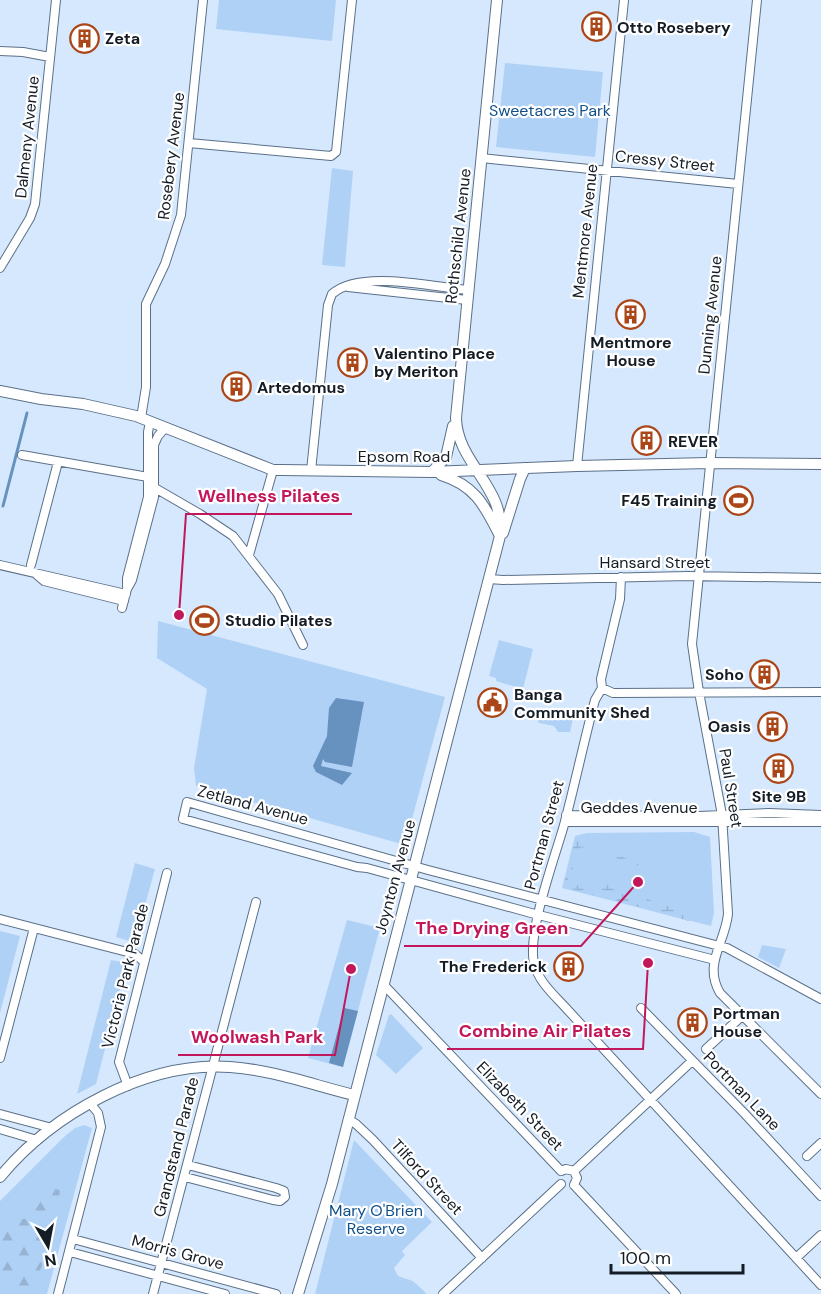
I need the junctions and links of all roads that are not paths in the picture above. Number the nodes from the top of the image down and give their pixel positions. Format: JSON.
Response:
{"nodes":[{"id":1,"x":56,"y":0,"type":"edge"},
{"id":2,"x":203,"y":0,"type":"edge"},
{"id":3,"x":352,"y":0,"type":"edge"},
{"id":4,"x":497,"y":0,"type":"edge"},
{"id":5,"x":624,"y":0,"type":"edge"},
{"id":6,"x":757,"y":0,"type":"edge"},
{"id":7,"x":0,"y":51,"type":"edge"},
{"id":8,"x":50,"y":57,"type":"junction"},
{"id":9,"x":189,"y":143,"type":"junction"},
{"id":10,"x":481,"y":158,"type":"junction"},
{"id":11,"x":607,"y":171,"type":"junction"},
{"id":12,"x":738,"y":184,"type":"junction"},
{"id":13,"x":0,"y":268,"type":"edge"},
{"id":14,"x":406,"y":283,"type":"junction"},
{"id":15,"x":341,"y":287,"type":"junction"},
{"id":16,"x":467,"y":295,"type":"junction"},
{"id":17,"x":421,"y":296,"type":"junction"},
{"id":18,"x":0,"y":391,"type":"edge"},
{"id":19,"x":457,"y":411,"type":"junction"},
{"id":20,"x":145,"y":420,"type":"junction"},
{"id":21,"x":165,"y":428,"type":"junction"},
{"id":22,"x":22,"y":454,"type":"dead end"},
{"id":23,"x":58,"y":462,"type":"junction"},
{"id":24,"x":709,"y":464,"type":"junction"},
{"id":25,"x":821,"y":464,"type":"edge"},
{"id":26,"x":577,"y":466,"type":"junction"},
{"id":27,"x":525,"y":468,"type":"junction"},
{"id":28,"x":273,"y":470,"type":"junction"},
{"id":29,"x":478,"y":470,"type":"junction"},
{"id":30,"x":311,"y":471,"type":"junction"},
{"id":31,"x":432,"y":472,"type":"junction"},
{"id":32,"x":150,"y":484,"type":"junction"},
{"id":33,"x":500,"y":536,"type":"junction"},
{"id":34,"x":497,"y":550,"type":"junction"},
{"id":35,"x":249,"y":555,"type":"junction"},
{"id":36,"x":0,"y":565,"type":"edge"},
{"id":37,"x":31,"y":565,"type":"dead end"},
{"id":38,"x":698,"y":576,"type":"junction"},
{"id":39,"x":621,"y":577,"type":"junction"},
{"id":40,"x":821,"y":578,"type":"edge"},
{"id":41,"x":489,"y":579,"type":"junction"},
{"id":42,"x":693,"y":634,"type":"joint"},
{"id":43,"x":303,"y":645,"type":"dead end"},
{"id":44,"x":602,"y":688,"type":"junction"},
{"id":45,"x":699,"y":692,"type":"junction"},
{"id":46,"x":821,"y":692,"type":"edge"},
{"id":47,"x":821,"y":815,"type":"edge"},
{"id":48,"x":566,"y":818,"type":"junction"},
{"id":49,"x":722,"y":818,"type":"junction"},
{"id":50,"x":821,"y":822,"type":"edge"},
{"id":51,"x":414,"y":866,"type":"junction"},
{"id":52,"x":167,"y":873,"type":"dead end"},
{"id":53,"x":410,"y":880,"type":"junction"},
{"id":54,"x":542,"y":901,"type":"junction"},
{"id":55,"x":256,"y":902,"type":"dead end"},
{"id":56,"x":539,"y":915,"type":"junction"},
{"id":57,"x":0,"y":919,"type":"edge"},
{"id":58,"x":34,"y":928,"type":"junction"},
{"id":59,"x":719,"y":946,"type":"junction"},
{"id":60,"x":715,"y":960,"type":"junction"},
{"id":61,"x":143,"y":961,"type":"junction"},
{"id":62,"x":383,"y":984,"type":"junction"},
{"id":63,"x":821,"y":999,"type":"edge"},
{"id":64,"x":641,"y":1008,"type":"dead end"},
{"id":65,"x":743,"y":1015,"type":"junction"},
{"id":66,"x":706,"y":1049,"type":"dead end"},
{"id":67,"x":0,"y":1058,"type":"edge"},
{"id":68,"x":692,"y":1061,"type":"junction"},
{"id":69,"x":212,"y":1066,"type":"junction"},
{"id":70,"x":128,"y":1086,"type":"junction"},
{"id":71,"x":821,"y":1094,"type":"edge"},
{"id":72,"x":354,"y":1095,"type":"junction"},
{"id":73,"x":651,"y":1100,"type":"junction"},
{"id":74,"x":90,"y":1103,"type":"junction"},
{"id":75,"x":0,"y":1114,"type":"edge"},
{"id":76,"x":348,"y":1119,"type":"junction"},
{"id":77,"x":0,"y":1128,"type":"edge"},
{"id":78,"x":52,"y":1128,"type":"junction"},
{"id":79,"x":37,"y":1140,"type":"junction"},
{"id":80,"x":821,"y":1143,"type":"edge"},
{"id":81,"x":807,"y":1156,"type":"dead end"},
{"id":82,"x":188,"y":1165,"type":"junction"},
{"id":83,"x":574,"y":1171,"type":"junction"},
{"id":84,"x":561,"y":1172,"type":"junction"},
{"id":85,"x":0,"y":1177,"type":"edge"},
{"id":86,"x":185,"y":1177,"type":"junction"},
{"id":87,"x":561,"y":1184,"type":"junction"},
{"id":88,"x":574,"y":1185,"type":"junction"},
{"id":89,"x":821,"y":1196,"type":"edge"},
{"id":90,"x":821,"y":1235,"type":"edge"},
{"id":91,"x":73,"y":1239,"type":"junction"},
{"id":92,"x":70,"y":1252,"type":"junction"},
{"id":93,"x":482,"y":1258,"type":"junction"},
{"id":94,"x":796,"y":1258,"type":"junction"},
{"id":95,"x":161,"y":1264,"type":"junction"},
{"id":96,"x":158,"y":1276,"type":"junction"},
{"id":97,"x":821,"y":1284,"type":"edge"},
{"id":98,"x":58,"y":1294,"type":"edge"},
{"id":99,"x":153,"y":1294,"type":"edge"},
{"id":100,"x":225,"y":1294,"type":"edge"},
{"id":101,"x":276,"y":1294,"type":"edge"},
{"id":102,"x":298,"y":1294,"type":"edge"},
{"id":103,"x":443,"y":1294,"type":"edge"},
{"id":104,"x":676,"y":1294,"type":"edge"}],
"edges":[{"from":1,"to":8,"type":"street","name":"Dalmeny Avenue"},
{"from":2,"to":9,"type":"street","name":"Rosebery Avenue"},
{"from":3,"to":9,"type":"street"},
{"from":4,"to":10,"type":"street","name":"Rothschild Avenue"},
{"from":5,"to":11,"type":"street","name":"Mentmore Avenue"},
{"from":6,"to":12,"type":"street","name":"Dunning Avenue"},
{"from":7,"to":8,"type":"street"},
{"from":8,"to":13,"type":"street","name":"Dalmeny Avenue"},
{"from":9,"to":20,"type":"street","name":"Rosebery Avenue"},
{"from":10,"to":11,"type":"street","name":"Cressy Street"},
{"from":10,"to":16,"type":"street","name":"Rothschild Avenue"},
{"from":11,"to":12,"type":"street","name":"Cressy Street"},
{"from":11,"to":26,"type":"street","name":"Mentmore Avenue"},
{"from":12,"to":24,"type":"street","name":"Dunning Avenue"},
{"from":14,"to":15,"type":"street"},
{"from":14,"to":16,"type":"street"},
{"from":14,"to":17,"type":"street"},
{"from":15,"to":17,"type":"street"},
{"from":15,"to":30,"type":"street"},
{"from":16,"to":17,"type":"street"},
{"from":16,"to":19,"type":"street","name":"Rothschild Avenue"},
{"from":18,"to":20,"type":"street","name":"Epsom Road"},
{"from":19,"to":29,"type":"street","name":"Rothschild Avenue"},
{"from":19,"to":31,"type":"street"},
{"from":20,"to":21,"type":"street","name":"Epsom Road"},
{"from":20,"to":32,"type":"street","name":"Rosebery Avenue"},
{"from":21,"to":28,"type":"street","name":"Epsom Road"},
{"from":21,"to":32,"type":"street"},
{"from":22,"to":23,"type":"street"},
{"from":23,"to":32,"type":"street"},
{"from":23,"to":37,"type":"street"},
{"from":24,"to":25,"type":"street","name":"Epsom Road"},
{"from":24,"to":26,"type":"street","name":"Epsom Road"},
{"from":24,"to":38,"type":"street","name":"Dunning Avenue"},
{"from":26,"to":27,"type":"street","name":"Epsom Road"},
{"from":27,"to":29,"type":"street","name":"Epsom Road"},
{"from":27,"to":34,"type":"street"},
{"from":28,"to":30,"type":"street","name":"Epsom Road"},
{"from":28,"to":35,"type":"street"},
{"from":29,"to":31,"type":"street","name":"Epsom Road"},
{"from":29,"to":33,"type":"street","name":"Joynton Avenue"},
{"from":30,"to":31,"type":"street","name":"Epsom Road"},
{"from":31,"to":33,"type":"street"},
{"from":32,"to":35,"type":"street"},
{"from":32,"to":36,"type":"street"},
{"from":33,"to":34,"type":"street","name":"Joynton Avenue"},
{"from":34,"to":41,"type":"street","name":"Joynton Avenue"},
{"from":35,"to":43,"type":"street"},
{"from":38,"to":39,"type":"street","name":"Hansard Street"},
{"from":38,"to":40,"type":"street","name":"Hansard Street"},
{"from":38,"to":42,"type":"street","name":"Dunning Avenue"},
{"from":39,"to":41,"type":"street","name":"Hansard Street"},
{"from":39,"to":44,"type":"street","name":"Portman Street"},
{"from":41,"to":51,"type":"street","name":"Joynton Avenue"},
{"from":42,"to":45,"type":"street","name":"Paul Street"},
{"from":44,"to":45,"type":"street"},
{"from":44,"to":48,"type":"street","name":"Portman Street"},
{"from":45,"to":46,"type":"street"},
{"from":45,"to":49,"type":"street","name":"Paul Street"},
{"from":47,"to":49,"type":"street","name":"Geddes Avenue"},
{"from":48,"to":49,"type":"street","name":"Geddes Avenue"},
{"from":48,"to":54,"type":"street","name":"Portman Street"},
{"from":49,"to":50,"type":"street","name":"Geddes Avenue"},
{"from":49,"to":59,"type":"street","name":"Paul Street"},
{"from":51,"to":53,"type":"street","name":"Joynton Avenue"},
{"from":51,"to":53,"type":"street","name":"Zetland Avenue"},
{"from":51,"to":54,"type":"street","name":"Zetland Avenue"},
{"from":52,"to":61,"type":"street","name":"Victoria Park Parade"},
{"from":53,"to":56,"type":"street","name":"Zetland Avenue"},
{"from":53,"to":62,"type":"street","name":"Joynton Avenue"},
{"from":54,"to":56,"type":"street","name":"Portman Street"},
{"from":54,"to":59,"type":"street","name":"Zetland Avenue"},
{"from":55,"to":69,"type":"street","name":"Grandstand Parade"},
{"from":56,"to":60,"type":"street","name":"Zetland Avenue"},
{"from":56,"to":73,"type":"street","name":"Portman Street"},
{"from":57,"to":58,"type":"street"},
{"from":58,"to":61,"type":"street"},
{"from":58,"to":67,"type":"street"},
{"from":59,"to":60,"type":"street","name":"Paul Street"},
{"from":59,"to":63,"type":"street","name":"Zetland Avenue"},
{"from":60,"to":65,"type":"street"},
{"from":61,"to":70,"type":"street","name":"Victoria Park Parade"},
{"from":62,"to":72,"type":"street","name":"Joynton Avenue"},
{"from":62,"to":84,"type":"street","name":"Elizabeth Street"},
{"from":64,"to":68,"type":"street","name":"Portman Lane"},
{"from":65,"to":66,"type":"street"},
{"from":65,"to":71,"type":"street"},
{"from":68,"to":73,"type":"street"},
{"from":68,"to":89,"type":"street","name":"Portman Lane"},
{"from":69,"to":70,"type":"street"},
{"from":69,"to":72,"type":"street"},
{"from":69,"to":82,"type":"street","name":"Grandstand Parade"},
{"from":70,"to":74,"type":"street"},
{"from":72,"to":76,"type":"street","name":"Joynton Avenue"},
{"from":73,"to":83,"type":"street"},
{"from":73,"to":94,"type":"street","name":"Portman Street"},
{"from":74,"to":78,"type":"street"},
{"from":74,"to":91,"type":"street"},
{"from":75,"to":78,"type":"street"},
{"from":76,"to":93,"type":"street","name":"Tilford Street"},
{"from":76,"to":102,"type":"street","name":"Joynton Avenue"},
{"from":77,"to":79,"type":"street"},
{"from":78,"to":79,"type":"street"},
{"from":79,"to":85,"type":"street"},
{"from":80,"to":81,"type":"street"},
{"from":82,"to":86,"type":"street","name":"Grandstand Parade"},
{"from":82,"to":86,"type":"street"},
{"from":83,"to":84,"type":"street"},
{"from":83,"to":88,"type":"street"},
{"from":84,"to":87,"type":"street"},
{"from":86,"to":95,"type":"street","name":"Grandstand Parade"},
{"from":87,"to":88,"type":"street"},
{"from":87,"to":93,"type":"street"},
{"from":88,"to":104,"type":"street"},
{"from":90,"to":94,"type":"street"},
{"from":91,"to":92,"type":"street"},
{"from":91,"to":95,"type":"street","name":"Morris Grove"},
{"from":92,"to":96,"type":"street","name":"Morris Grove"},
{"from":92,"to":98,"type":"street"},
{"from":93,"to":103,"type":"street"},
{"from":94,"to":97,"type":"street","name":"Portman Street"},
{"from":95,"to":96,"type":"street","name":"Grandstand Parade"},
{"from":95,"to":101,"type":"street","name":"Morris Grove"},
{"from":96,"to":99,"type":"street","name":"Grandstand Parade"},
{"from":96,"to":100,"type":"street","name":"Morris Grove"}]}
